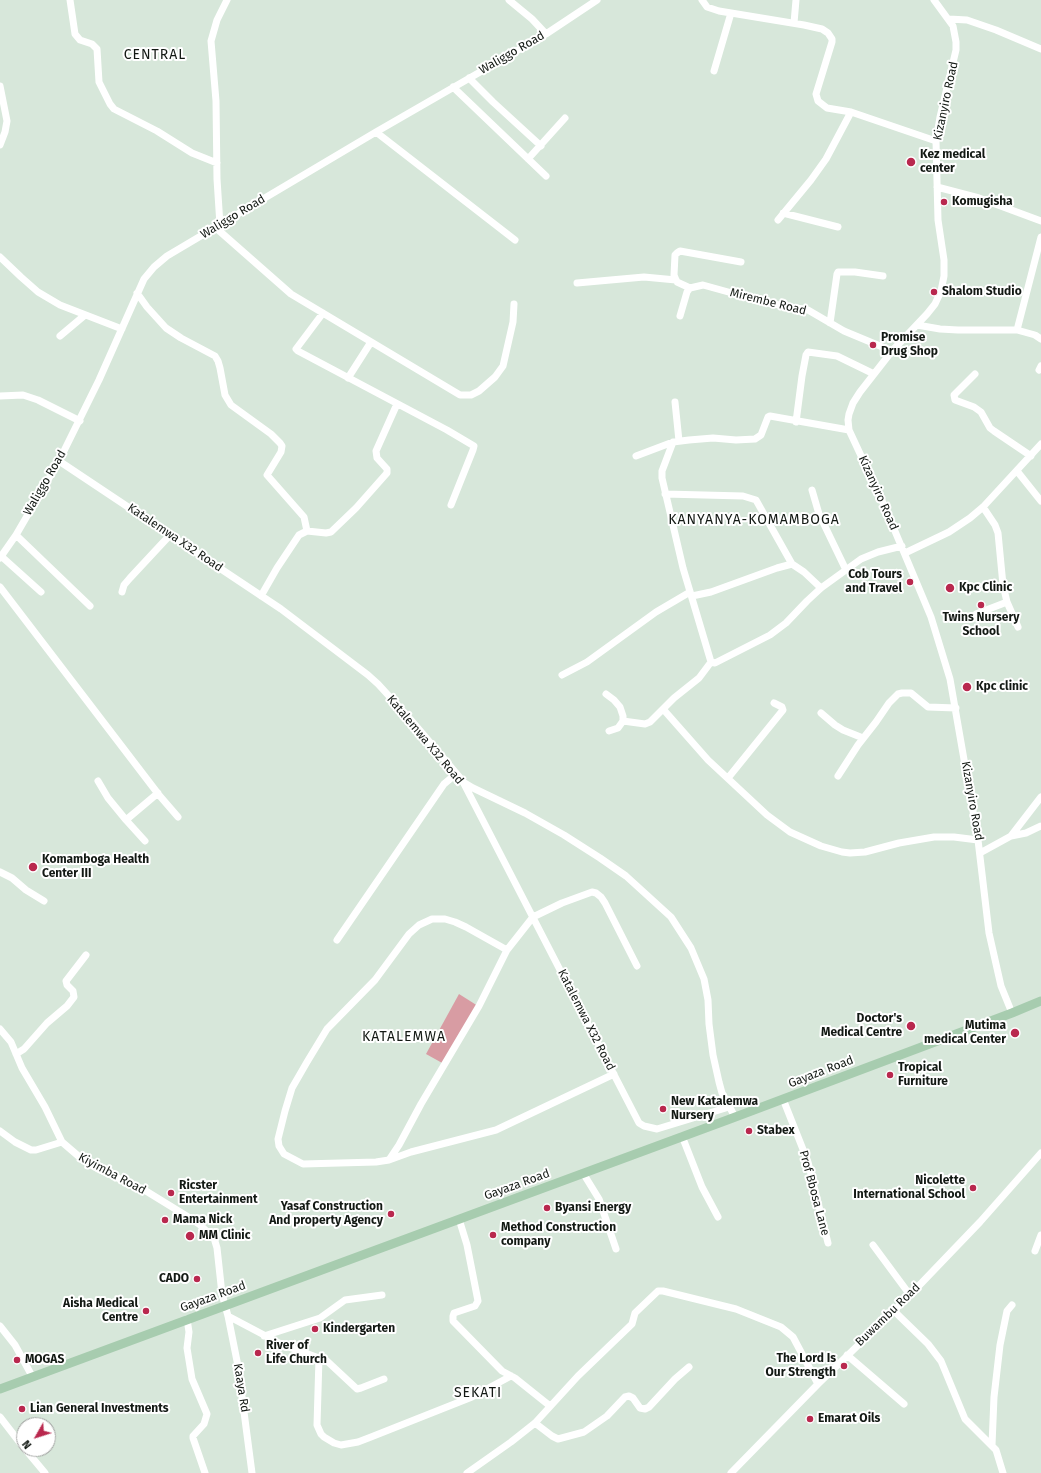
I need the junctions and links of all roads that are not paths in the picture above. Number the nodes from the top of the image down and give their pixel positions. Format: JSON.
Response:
{"nodes":[{"id":1,"x":70,"y":0,"type":"edge"},
{"id":2,"x":227,"y":0,"type":"edge"},
{"id":3,"x":509,"y":0,"type":"edge"},
{"id":4,"x":597,"y":0,"type":"edge"},
{"id":5,"x":702,"y":0,"type":"edge"},
{"id":6,"x":796,"y":0,"type":"edge"},
{"id":7,"x":934,"y":0,"type":"edge"},
{"id":8,"x":731,"y":13,"type":"junction"},
{"id":9,"x":949,"y":19,"type":"junction"},
{"id":10,"x":794,"y":24,"type":"junction"},
{"id":11,"x":546,"y":34,"type":"junction"},
{"id":12,"x":1041,"y":49,"type":"edge"},
{"id":13,"x":714,"y":71,"type":"dead end"},
{"id":14,"x":469,"y":78,"type":"junction"},
{"id":15,"x":0,"y":86,"type":"edge"},
{"id":16,"x":453,"y":87,"type":"junction"},
{"id":17,"x":851,"y":112,"type":"junction"},
{"id":18,"x":565,"y":118,"type":"dead end"},
{"id":19,"x":376,"y":132,"type":"junction"},
{"id":20,"x":936,"y":141,"type":"junction"},
{"id":21,"x":0,"y":145,"type":"edge"},
{"id":22,"x":541,"y":146,"type":"junction"},
{"id":23,"x":528,"y":159,"type":"junction"},
{"id":24,"x":217,"y":163,"type":"junction"},
{"id":25,"x":546,"y":176,"type":"dead end"},
{"id":26,"x":937,"y":187,"type":"junction"},
{"id":27,"x":783,"y":213,"type":"junction"},
{"id":28,"x":778,"y":220,"type":"dead end"},
{"id":29,"x":1041,"y":221,"type":"edge"},
{"id":30,"x":218,"y":227,"type":"junction"},
{"id":31,"x":838,"y":227,"type":"dead end"},
{"id":32,"x":1041,"y":237,"type":"edge"},
{"id":33,"x":515,"y":240,"type":"dead end"},
{"id":34,"x":0,"y":257,"type":"edge"},
{"id":35,"x":741,"y":262,"type":"dead end"},
{"id":36,"x":883,"y":276,"type":"dead end"},
{"id":37,"x":676,"y":280,"type":"junction"},
{"id":38,"x":577,"y":283,"type":"dead end"},
{"id":39,"x":690,"y":288,"type":"junction"},
{"id":40,"x":137,"y":293,"type":"junction"},
{"id":41,"x":514,"y":304,"type":"dead end"},
{"id":42,"x":323,"y":313,"type":"junction"},
{"id":43,"x":85,"y":315,"type":"junction"},
{"id":44,"x":680,"y":316,"type":"dead end"},
{"id":45,"x":830,"y":323,"type":"junction"},
{"id":46,"x":917,"y":325,"type":"junction"},
{"id":47,"x":122,"y":329,"type":"junction"},
{"id":48,"x":1017,"y":330,"type":"junction"},
{"id":49,"x":60,"y":336,"type":"dead end"},
{"id":50,"x":1041,"y":338,"type":"edge"},
{"id":51,"x":371,"y":342,"type":"junction"},
{"id":52,"x":892,"y":351,"type":"junction"},
{"id":53,"x":874,"y":374,"type":"junction"},
{"id":54,"x":975,"y":374,"type":"dead end"},
{"id":55,"x":348,"y":378,"type":"junction"},
{"id":56,"x":0,"y":396,"type":"edge"},
{"id":57,"x":675,"y":402,"type":"dead end"},
{"id":58,"x":397,"y":404,"type":"junction"},
{"id":59,"x":80,"y":421,"type":"junction"},
{"id":60,"x":796,"y":422,"type":"junction"},
{"id":61,"x":849,"y":430,"type":"junction"},
{"id":62,"x":676,"y":442,"type":"junction"},
{"id":63,"x":1041,"y":444,"type":"edge"},
{"id":64,"x":636,"y":456,"type":"dead end"},
{"id":65,"x":1031,"y":456,"type":"junction"},
{"id":66,"x":59,"y":461,"type":"junction"},
{"id":67,"x":1017,"y":470,"type":"junction"},
{"id":68,"x":812,"y":490,"type":"dead end"},
{"id":69,"x":665,"y":494,"type":"junction"},
{"id":70,"x":1041,"y":501,"type":"edge"},
{"id":71,"x":451,"y":505,"type":"dead end"},
{"id":72,"x":984,"y":507,"type":"junction"},
{"id":73,"x":307,"y":531,"type":"junction"},
{"id":74,"x":16,"y":535,"type":"junction"},
{"id":75,"x":170,"y":535,"type":"junction"},
{"id":76,"x":903,"y":549,"type":"junction"},
{"id":77,"x":1,"y":557,"type":"edge"},
{"id":78,"x":792,"y":564,"type":"junction"},
{"id":79,"x":846,"y":570,"type":"junction"},
{"id":80,"x":0,"y":586,"type":"edge"},
{"id":81,"x":821,"y":588,"type":"junction"},
{"id":82,"x":41,"y":592,"type":"dead end"},
{"id":83,"x":122,"y":592,"type":"dead end"},
{"id":84,"x":691,"y":594,"type":"junction"},
{"id":85,"x":261,"y":596,"type":"junction"},
{"id":86,"x":1007,"y":602,"type":"junction"},
{"id":87,"x":90,"y":606,"type":"dead end"},
{"id":88,"x":976,"y":614,"type":"dead end"},
{"id":89,"x":1018,"y":627,"type":"dead end"},
{"id":90,"x":711,"y":662,"type":"junction"},
{"id":91,"x":562,"y":675,"type":"dead end"},
{"id":92,"x":606,"y":694,"type":"dead end"},
{"id":93,"x":774,"y":703,"type":"dead end"},
{"id":94,"x":956,"y":708,"type":"junction"},
{"id":95,"x":663,"y":709,"type":"junction"},
{"id":96,"x":821,"y":713,"type":"dead end"},
{"id":97,"x":623,"y":721,"type":"junction"},
{"id":98,"x":609,"y":731,"type":"dead end"},
{"id":99,"x":862,"y":738,"type":"junction"},
{"id":100,"x":456,"y":774,"type":"junction"},
{"id":101,"x":838,"y":776,"type":"dead end"},
{"id":102,"x":728,"y":778,"type":"junction"},
{"id":103,"x":462,"y":780,"type":"junction"},
{"id":104,"x":98,"y":781,"type":"dead end"},
{"id":105,"x":158,"y":793,"type":"junction"},
{"id":106,"x":1041,"y":797,"type":"edge"},
{"id":107,"x":178,"y":817,"type":"dead end"},
{"id":108,"x":126,"y":820,"type":"junction"},
{"id":109,"x":1041,"y":826,"type":"edge"},
{"id":110,"x":1011,"y":836,"type":"junction"},
{"id":111,"x":978,"y":840,"type":"junction"},
{"id":112,"x":144,"y":841,"type":"dead end"},
{"id":113,"x":980,"y":853,"type":"junction"},
{"id":114,"x":0,"y":872,"type":"edge"},
{"id":115,"x":44,"y":900,"type":"dead end"},
{"id":116,"x":533,"y":917,"type":"junction"},
{"id":117,"x":337,"y":940,"type":"dead end"},
{"id":118,"x":508,"y":950,"type":"junction"},
{"id":119,"x":86,"y":955,"type":"dead end"},
{"id":120,"x":637,"y":966,"type":"dead end"},
{"id":121,"x":1041,"y":1001,"type":"edge"},
{"id":122,"x":1012,"y":1013,"type":"junction"},
{"id":123,"x":0,"y":1029,"type":"edge"},
{"id":124,"x":16,"y":1054,"type":"junction"},
{"id":125,"x":614,"y":1074,"type":"junction"},
{"id":126,"x":783,"y":1099,"type":"junction"},
{"id":127,"x":729,"y":1107,"type":"junction"},
{"id":128,"x":735,"y":1117,"type":"junction"},
{"id":129,"x":0,"y":1131,"type":"edge"},
{"id":130,"x":682,"y":1136,"type":"junction"},
{"id":131,"x":62,"y":1142,"type":"junction"},
{"id":132,"x":1041,"y":1153,"type":"edge"},
{"id":133,"x":389,"y":1160,"type":"junction"},
{"id":134,"x":583,"y":1173,"type":"junction"},
{"id":135,"x":718,"y":1218,"type":"dead end"},
{"id":136,"x":459,"y":1219,"type":"junction"},
{"id":137,"x":1041,"y":1235,"type":"edge"},
{"id":138,"x":828,"y":1243,"type":"dead end"},
{"id":139,"x":873,"y":1245,"type":"dead end"},
{"id":140,"x":616,"y":1249,"type":"dead end"},
{"id":141,"x":1035,"y":1252,"type":"dead end"},
{"id":142,"x":910,"y":1294,"type":"junction"},
{"id":143,"x":382,"y":1295,"type":"dead end"},
{"id":144,"x":225,"y":1305,"type":"junction"},
{"id":145,"x":1012,"y":1305,"type":"dead end"},
{"id":146,"x":893,"y":1310,"type":"junction"},
{"id":147,"x":228,"y":1316,"type":"junction"},
{"id":148,"x":187,"y":1319,"type":"junction"},
{"id":149,"x":0,"y":1326,"type":"edge"},
{"id":150,"x":264,"y":1336,"type":"junction"},
{"id":151,"x":847,"y":1355,"type":"junction"},
{"id":152,"x":319,"y":1358,"type":"junction"},
{"id":153,"x":689,"y":1366,"type":"dead end"},
{"id":154,"x":32,"y":1376,"type":"junction"},
{"id":155,"x":511,"y":1376,"type":"junction"},
{"id":156,"x":384,"y":1379,"type":"dead end"},
{"id":157,"x":818,"y":1384,"type":"junction"},
{"id":158,"x":0,"y":1389,"type":"edge"},
{"id":159,"x":904,"y":1404,"type":"dead end"},
{"id":160,"x":550,"y":1406,"type":"junction"},
{"id":161,"x":0,"y":1417,"type":"edge"},
{"id":162,"x":535,"y":1423,"type":"junction"},
{"id":163,"x":16,"y":1438,"type":"edge"},
{"id":164,"x":992,"y":1445,"type":"junction"},
{"id":165,"x":32,"y":1457,"type":"edge"},
{"id":166,"x":45,"y":1473,"type":"edge"},
{"id":167,"x":205,"y":1473,"type":"edge"},
{"id":168,"x":252,"y":1473,"type":"edge"},
{"id":169,"x":467,"y":1473,"type":"edge"},
{"id":170,"x":731,"y":1473,"type":"edge"},
{"id":171,"x":1003,"y":1473,"type":"edge"}],
"edges":[{"from":1,"to":24,"type":"street"},
{"from":2,"to":24,"type":"street"},
{"from":3,"to":11,"type":"street"},
{"from":4,"to":11,"type":"street","name":"Waliggo Road"},
{"from":5,"to":8,"type":"street"},
{"from":6,"to":10,"type":"street"},
{"from":7,"to":9,"type":"street","name":"Kizanyiro Road"},
{"from":8,"to":10,"type":"street"},
{"from":8,"to":13,"type":"street"},
{"from":9,"to":12,"type":"street"},
{"from":9,"to":20,"type":"street","name":"Kizanyiro Road"},
{"from":10,"to":17,"type":"street"},
{"from":11,"to":14,"type":"street","name":"Waliggo Road"},
{"from":14,"to":16,"type":"street","name":"Waliggo Road"},
{"from":14,"to":22,"type":"street"},
{"from":15,"to":21,"type":"street"},
{"from":16,"to":19,"type":"street","name":"Waliggo Road"},
{"from":16,"to":23,"type":"street"},
{"from":17,"to":20,"type":"street"},
{"from":17,"to":27,"type":"street"},
{"from":18,"to":22,"type":"street"},
{"from":19,"to":30,"type":"street","name":"Waliggo Road"},
{"from":19,"to":33,"type":"street"},
{"from":20,"to":26,"type":"street","name":"Kizanyiro Road"},
{"from":22,"to":23,"type":"street"},
{"from":23,"to":25,"type":"street"},
{"from":24,"to":30,"type":"street"},
{"from":26,"to":29,"type":"street"},
{"from":26,"to":46,"type":"street","name":"Kizanyiro Road"},
{"from":27,"to":28,"type":"street"},
{"from":27,"to":31,"type":"street"},
{"from":30,"to":40,"type":"street","name":"Waliggo Road"},
{"from":30,"to":42,"type":"street"},
{"from":32,"to":48,"type":"street"},
{"from":34,"to":43,"type":"street"},
{"from":35,"to":37,"type":"street"},
{"from":36,"to":45,"type":"street"},
{"from":37,"to":38,"type":"street"},
{"from":37,"to":39,"type":"street"},
{"from":39,"to":44,"type":"street"},
{"from":39,"to":45,"type":"street","name":"Mirembe Road"},
{"from":40,"to":47,"type":"street","name":"Waliggo Road"},
{"from":40,"to":73,"type":"street"},
{"from":41,"to":51,"type":"street"},
{"from":42,"to":51,"type":"street"},
{"from":42,"to":55,"type":"street"},
{"from":43,"to":47,"type":"street"},
{"from":43,"to":49,"type":"street"},
{"from":45,"to":52,"type":"street","name":"Mirembe Road"},
{"from":46,"to":48,"type":"street"},
{"from":46,"to":52,"type":"street","name":"Kizanyiro Road"},
{"from":47,"to":59,"type":"street","name":"Waliggo Road"},
{"from":48,"to":50,"type":"street"},
{"from":51,"to":55,"type":"street"},
{"from":52,"to":53,"type":"street","name":"Kizanyiro Road"},
{"from":53,"to":60,"type":"street"},
{"from":53,"to":61,"type":"street","name":"Kizanyiro Road"},
{"from":54,"to":65,"type":"street"},
{"from":55,"to":58,"type":"street"},
{"from":56,"to":59,"type":"street"},
{"from":57,"to":62,"type":"street"},
{"from":58,"to":71,"type":"street"},
{"from":58,"to":73,"type":"street"},
{"from":59,"to":66,"type":"street","name":"Waliggo Road"},
{"from":60,"to":61,"type":"street"},
{"from":60,"to":62,"type":"street"},
{"from":61,"to":76,"type":"street","name":"Kizanyiro Road"},
{"from":62,"to":64,"type":"street"},
{"from":62,"to":69,"type":"street"},
{"from":63,"to":65,"type":"street"},
{"from":65,"to":67,"type":"street"},
{"from":66,"to":74,"type":"street","name":"Waliggo Road"},
{"from":66,"to":75,"type":"street","name":"Katalemwa X32 Road"},
{"from":67,"to":70,"type":"street"},
{"from":67,"to":72,"type":"street"},
{"from":68,"to":79,"type":"street"},
{"from":69,"to":78,"type":"street"},
{"from":69,"to":84,"type":"street"},
{"from":72,"to":76,"type":"street"},
{"from":72,"to":86,"type":"street"},
{"from":73,"to":85,"type":"street"},
{"from":74,"to":77,"type":"street","name":"Waliggo Road"},
{"from":74,"to":87,"type":"street"},
{"from":75,"to":83,"type":"street"},
{"from":75,"to":85,"type":"street","name":"Katalemwa X32 Road"},
{"from":76,"to":79,"type":"street"},
{"from":76,"to":94,"type":"street","name":"Kizanyiro Road"},
{"from":77,"to":82,"type":"street"},
{"from":78,"to":81,"type":"street"},
{"from":78,"to":84,"type":"street"},
{"from":79,"to":81,"type":"street"},
{"from":80,"to":105,"type":"street"},
{"from":81,"to":90,"type":"street"},
{"from":84,"to":90,"type":"street"},
{"from":84,"to":91,"type":"street"},
{"from":85,"to":100,"type":"street","name":"Katalemwa X32 Road"},
{"from":86,"to":88,"type":"street"},
{"from":86,"to":89,"type":"street"},
{"from":90,"to":95,"type":"street"},
{"from":92,"to":97,"type":"street"},
{"from":93,"to":102,"type":"street"},
{"from":94,"to":99,"type":"street"},
{"from":94,"to":111,"type":"street","name":"Kizanyiro Road"},
{"from":95,"to":97,"type":"street"},
{"from":95,"to":102,"type":"street"},
{"from":96,"to":99,"type":"street"},
{"from":97,"to":98,"type":"street"},
{"from":99,"to":101,"type":"street"},
{"from":100,"to":103,"type":"street","name":"Katalemwa X32 Road"},
{"from":100,"to":117,"type":"street"},
{"from":102,"to":111,"type":"street"},
{"from":103,"to":116,"type":"street","name":"Katalemwa X32 Road"},
{"from":103,"to":127,"type":"street"},
{"from":104,"to":108,"type":"street"},
{"from":105,"to":107,"type":"street"},
{"from":105,"to":108,"type":"street"},
{"from":106,"to":110,"type":"street"},
{"from":108,"to":112,"type":"street"},
{"from":109,"to":110,"type":"street"},
{"from":110,"to":113,"type":"street"},
{"from":111,"to":113,"type":"street","name":"Kizanyiro Road"},
{"from":113,"to":122,"type":"street","name":"Kizanyiro Road"},
{"from":114,"to":115,"type":"street"},
{"from":116,"to":118,"type":"street"},
{"from":116,"to":120,"type":"street"},
{"from":116,"to":125,"type":"street","name":"Katalemwa X32 Road"},
{"from":118,"to":133,"type":"street"},
{"from":118,"to":133,"type":"street"},
{"from":119,"to":124,"type":"street"},
{"from":121,"to":122,"type":"main road","name":"Gayaza Road"},
{"from":122,"to":126,"type":"main road","name":"Gayaza Road"},
{"from":123,"to":124,"type":"street","name":"Kiyimba Road"},
{"from":124,"to":131,"type":"street","name":"Kiyimba Road"},
{"from":125,"to":127,"type":"street","name":"Katalemwa X32 Road"},
{"from":125,"to":133,"type":"street"},
{"from":126,"to":128,"type":"main road","name":"Gayaza Road"},
{"from":126,"to":138,"type":"street","name":"Prof Bbosa Lane"},
{"from":127,"to":128,"type":"street"},
{"from":128,"to":130,"type":"main road","name":"Gayaza Road"},
{"from":129,"to":131,"type":"street"},
{"from":130,"to":134,"type":"main road","name":"Gayaza Road"},
{"from":130,"to":135,"type":"street"},
{"from":131,"to":144,"type":"street","name":"Kiyimba Road"},
{"from":132,"to":142,"type":"street","name":"Buwambu Road"},
{"from":134,"to":136,"type":"main road","name":"Gayaza Road"},
{"from":134,"to":140,"type":"street"},
{"from":136,"to":144,"type":"main road","name":"Gayaza Road"},
{"from":136,"to":155,"type":"street"},
{"from":137,"to":141,"type":"street"},
{"from":139,"to":142,"type":"street"},
{"from":142,"to":146,"type":"street","name":"Buwambu Road"},
{"from":143,"to":150,"type":"street"},
{"from":144,"to":147,"type":"street","name":"Kaaya Rd"},
{"from":144,"to":148,"type":"main road","name":"Gayaza Road"},
{"from":145,"to":164,"type":"street"},
{"from":146,"to":151,"type":"street","name":"Buwambu Road"},
{"from":146,"to":164,"type":"street"},
{"from":147,"to":150,"type":"street"},
{"from":147,"to":168,"type":"street","name":"Kaaya Rd"},
{"from":148,"to":154,"type":"main road","name":"Gayaza Road"},
{"from":148,"to":167,"type":"street"},
{"from":149,"to":154,"type":"street"},
{"from":150,"to":152,"type":"street"},
{"from":151,"to":157,"type":"street","name":"Buwambu Road"},
{"from":151,"to":159,"type":"street"},
{"from":152,"to":155,"type":"street"},
{"from":152,"to":156,"type":"street"},
{"from":153,"to":162,"type":"street"},
{"from":154,"to":158,"type":"main road","name":"Gayaza Road"},
{"from":155,"to":160,"type":"street"},
{"from":157,"to":160,"type":"street"},
{"from":157,"to":170,"type":"street","name":"Buwambu Road"},
{"from":160,"to":162,"type":"street"},
{"from":161,"to":163,"type":"street"},
{"from":162,"to":169,"type":"street"},
{"from":164,"to":171,"type":"street"},
{"from":165,"to":166,"type":"street"}]}
